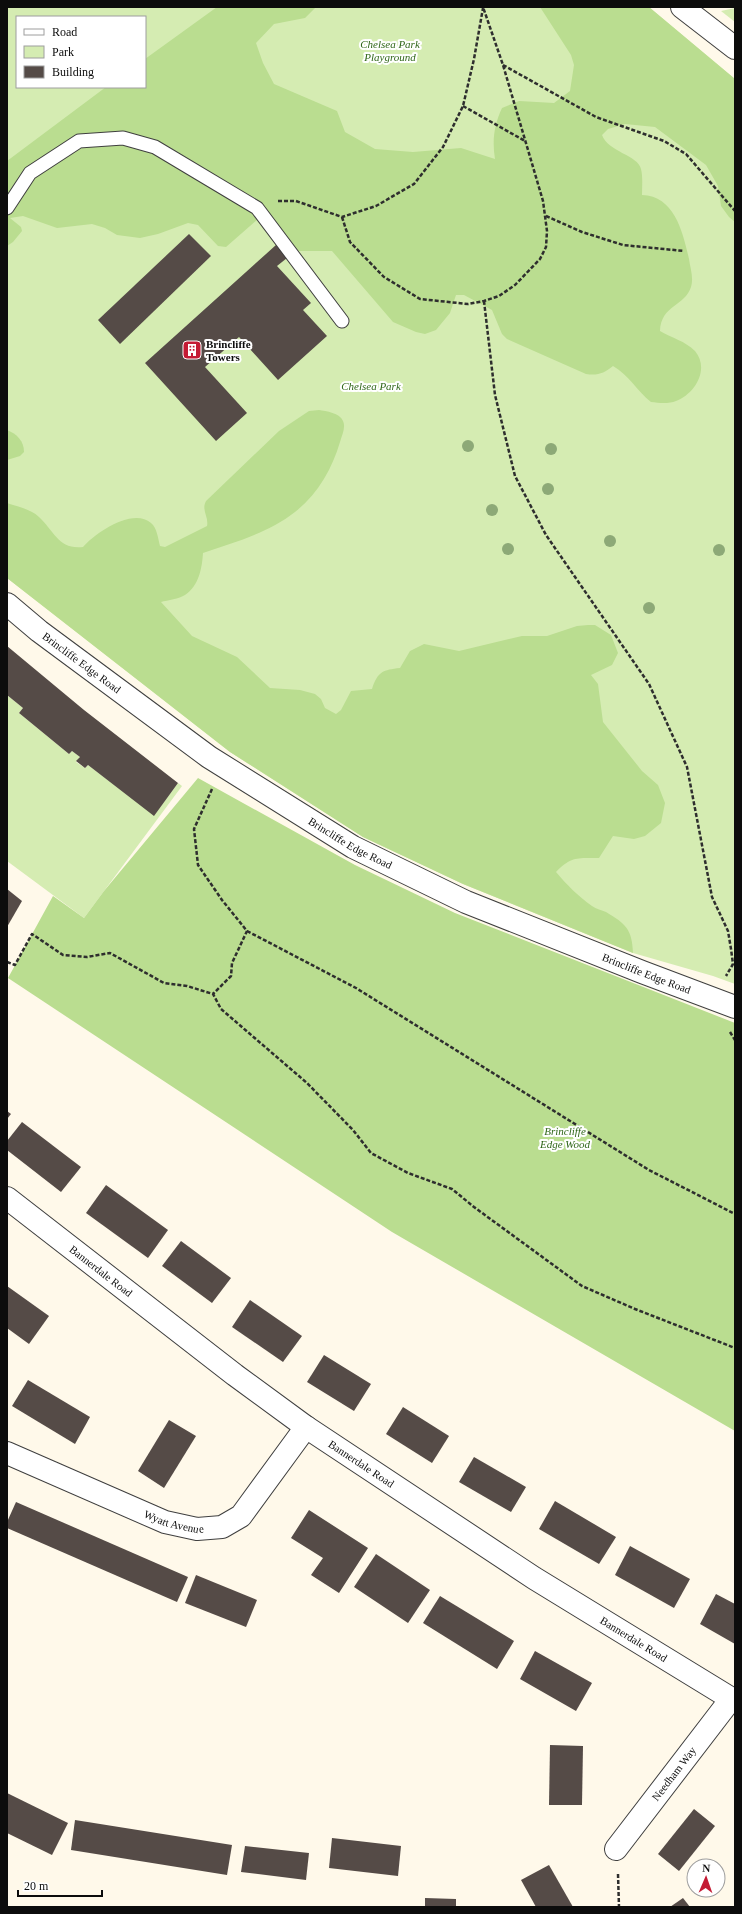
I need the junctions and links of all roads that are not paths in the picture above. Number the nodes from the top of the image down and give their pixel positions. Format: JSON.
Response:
{"nodes":[{"id":1,"x":682,"y":7,"type":"edge"},
{"id":2,"x":735,"y":48,"type":"edge"},
{"id":3,"x":7,"y":208,"type":"edge"},
{"id":4,"x":342,"y":321,"type":"dead end"},
{"id":5,"x":7,"y":604,"type":"edge"},
{"id":6,"x":735,"y":1007,"type":"edge"},
{"id":7,"x":7,"y":1198,"type":"edge"},
{"id":8,"x":306,"y":1427,"type":"junction"},
{"id":9,"x":7,"y":1453,"type":"edge"},
{"id":10,"x":733,"y":1700,"type":"edge"},
{"id":11,"x":616,"y":1849,"type":"road end"}],
"edges":[{"from":1,"to":2,"type":"street"},
{"from":3,"to":4,"type":"lane"},
{"from":5,"to":6,"type":"street","name":"Brincliffe Edge Road"},
{"from":7,"to":8,"type":"street","name":"Bannerdale Road"},
{"from":8,"to":9,"type":"street","name":"Wyatt Avenue"},
{"from":8,"to":10,"type":"street","name":"Bannerdale Road"},
{"from":10,"to":11,"type":"street","name":"Needham Way"}]}
